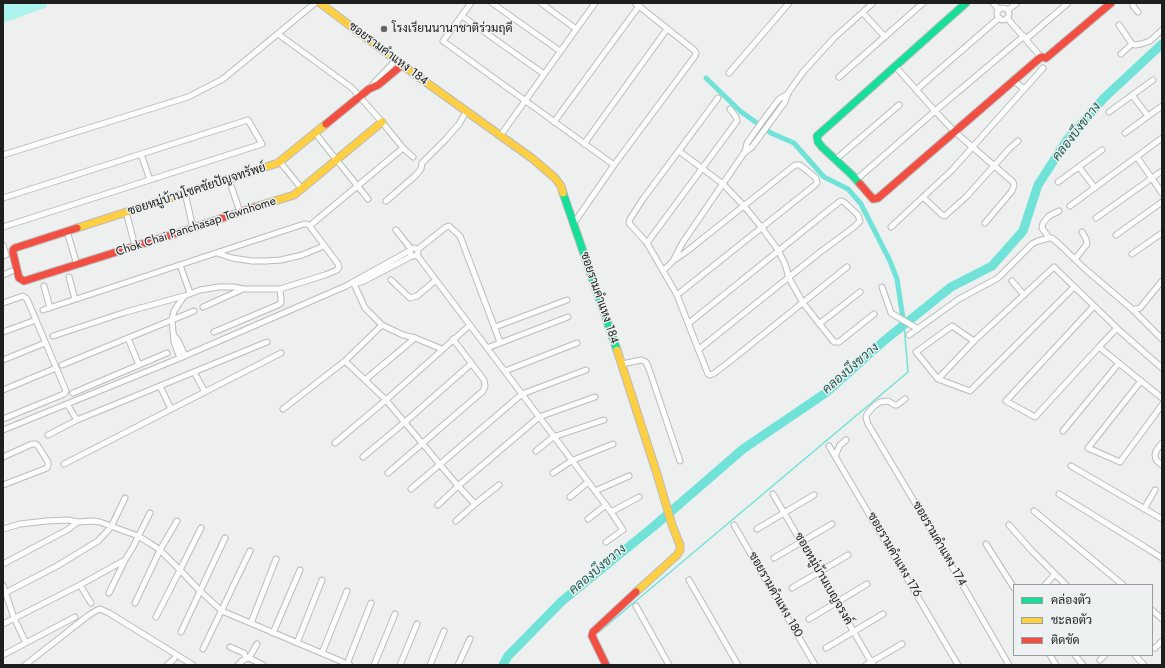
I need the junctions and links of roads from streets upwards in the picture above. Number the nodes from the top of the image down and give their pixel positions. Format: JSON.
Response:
{"nodes":[{"id":1,"x":316,"y":3,"type":"edge"},
{"id":2,"x":320,"y":3,"type":"edge"},
{"id":3,"x":471,"y":3,"type":"edge"},
{"id":4,"x":492,"y":3,"type":"edge"},
{"id":5,"x":541,"y":3,"type":"edge"},
{"id":6,"x":789,"y":3,"type":"edge"},
{"id":7,"x":874,"y":3,"type":"edge"},
{"id":8,"x":923,"y":3,"type":"edge"},
{"id":9,"x":966,"y":3,"type":"edge"},
{"id":10,"x":993,"y":3,"type":"edge"},
{"id":11,"x":1017,"y":3,"type":"edge"},
{"id":12,"x":1068,"y":3,"type":"edge"},
{"id":13,"x":1112,"y":3,"type":"edge"},
{"id":14,"x":1133,"y":3,"type":"edge"},
{"id":15,"x":592,"y":4,"type":"edge"},
{"id":16,"x":637,"y":4,"type":"edge"},
{"id":17,"x":999,"y":10,"type":"junction"},
{"id":18,"x":1008,"y":10,"type":"junction"},
{"id":19,"x":863,"y":12,"type":"junction"},
{"id":20,"x":1138,"y":12,"type":"dead end"},
{"id":21,"x":462,"y":16,"type":"junction"},
{"id":22,"x":999,"y":18,"type":"junction"},
{"id":23,"x":1007,"y":18,"type":"junction"},
{"id":24,"x":1119,"y":25,"type":"dead end"},
{"id":25,"x":576,"y":29,"type":"junction"},
{"id":26,"x":667,"y":29,"type":"junction"},
{"id":27,"x":1162,"y":30,"type":"edge"},
{"id":28,"x":278,"y":34,"type":"junction"},
{"id":29,"x":885,"y":37,"type":"junction"},
{"id":30,"x":1025,"y":37,"type":"junction"},
{"id":31,"x":1132,"y":44,"type":"junction"},
{"id":32,"x":560,"y":51,"type":"junction"},
{"id":33,"x":1121,"y":54,"type":"dead end"},
{"id":34,"x":1041,"y":58,"type":"junction"},
{"id":35,"x":399,"y":63,"type":"junction"},
{"id":36,"x":895,"y":66,"type":"junction"},
{"id":37,"x":1043,"y":68,"type":"dead end"},
{"id":38,"x":729,"y":73,"type":"dead end"},
{"id":39,"x":544,"y":74,"type":"junction"},
{"id":40,"x":839,"y":77,"type":"dead end"},
{"id":41,"x":1153,"y":80,"type":"dead end"},
{"id":42,"x":1014,"y":81,"type":"junction"},
{"id":43,"x":1024,"y":89,"type":"junction"},
{"id":44,"x":916,"y":90,"type":"junction"},
{"id":45,"x":788,"y":93,"type":"junction"},
{"id":46,"x":1132,"y":95,"type":"junction"},
{"id":47,"x":360,"y":96,"type":"junction"},
{"id":48,"x":718,"y":98,"type":"dead end"},
{"id":49,"x":525,"y":100,"type":"junction"},
{"id":50,"x":899,"y":105,"type":"dead end"},
{"id":51,"x":1162,"y":106,"type":"edge"},
{"id":52,"x":730,"y":109,"type":"dead end"},
{"id":53,"x":935,"y":111,"type":"junction"},
{"id":54,"x":466,"y":112,"type":"junction"},
{"id":55,"x":1109,"y":112,"type":"dead end"},
{"id":56,"x":1148,"y":116,"type":"junction"},
{"id":57,"x":382,"y":122,"type":"junction"},
{"id":58,"x":554,"y":122,"type":"junction"},
{"id":59,"x":955,"y":132,"type":"junction"},
{"id":60,"x":315,"y":133,"type":"junction"},
{"id":61,"x":1125,"y":133,"type":"dead end"},
{"id":62,"x":500,"y":136,"type":"junction"},
{"id":63,"x":1162,"y":138,"type":"edge"},
{"id":64,"x":1018,"y":141,"type":"dead end"},
{"id":65,"x":584,"y":144,"type":"junction"},
{"id":66,"x":973,"y":147,"type":"junction"},
{"id":67,"x":403,"y":148,"type":"junction"},
{"id":68,"x":1102,"y":150,"type":"dead end"},
{"id":69,"x":679,"y":151,"type":"junction"},
{"id":70,"x":744,"y":153,"type":"junction"},
{"id":71,"x":141,"y":154,"type":"junction"},
{"id":72,"x":3,"y":155,"type":"edge"},
{"id":73,"x":1137,"y":157,"type":"junction"},
{"id":74,"x":413,"y":158,"type":"dead end"},
{"id":75,"x":337,"y":160,"type":"junction"},
{"id":76,"x":835,"y":160,"type":"junction"},
{"id":77,"x":280,"y":162,"type":"junction"},
{"id":78,"x":614,"y":165,"type":"junction"},
{"id":79,"x":994,"y":166,"type":"junction"},
{"id":80,"x":702,"y":167,"type":"junction"},
{"id":81,"x":1079,"y":167,"type":"junction"},
{"id":82,"x":1162,"y":171,"type":"edge"},
{"id":83,"x":1152,"y":178,"type":"junction"},
{"id":84,"x":150,"y":180,"type":"junction"},
{"id":85,"x":229,"y":180,"type":"junction"},
{"id":86,"x":856,"y":180,"type":"junction"},
{"id":87,"x":1058,"y":182,"type":"dead end"},
{"id":88,"x":723,"y":184,"type":"junction"},
{"id":89,"x":359,"y":186,"type":"junction"},
{"id":90,"x":1095,"y":188,"type":"junction"},
{"id":91,"x":302,"y":189,"type":"junction"},
{"id":92,"x":185,"y":193,"type":"junction"},
{"id":93,"x":1162,"y":193,"type":"edge"},
{"id":94,"x":3,"y":198,"type":"edge"},
{"id":95,"x":923,"y":198,"type":"junction"},
{"id":96,"x":368,"y":199,"type":"dead end"},
{"id":97,"x":386,"y":201,"type":"dead end"},
{"id":98,"x":1162,"y":202,"type":"edge"},
{"id":99,"x":744,"y":206,"type":"junction"},
{"id":100,"x":1070,"y":206,"type":"dead end"},
{"id":101,"x":1059,"y":211,"type":"dead end"},
{"id":102,"x":126,"y":212,"type":"junction"},
{"id":103,"x":240,"y":212,"type":"junction"},
{"id":104,"x":1096,"y":218,"type":"dead end"},
{"id":105,"x":985,"y":222,"type":"dead end"},
{"id":106,"x":313,"y":223,"type":"dead end"},
{"id":107,"x":574,"y":224,"type":"junction"},
{"id":108,"x":3,"y":227,"type":"edge"},
{"id":109,"x":891,"y":227,"type":"dead end"},
{"id":110,"x":194,"y":228,"type":"junction"},
{"id":111,"x":762,"y":228,"type":"junction"},
{"id":112,"x":396,"y":230,"type":"dead end"},
{"id":113,"x":67,"y":231,"type":"junction"},
{"id":114,"x":1082,"y":232,"type":"dead end"},
{"id":115,"x":1162,"y":233,"type":"edge"},
{"id":116,"x":1116,"y":235,"type":"dead end"},
{"id":117,"x":1049,"y":238,"type":"junction"},
{"id":118,"x":646,"y":243,"type":"junction"},
{"id":119,"x":3,"y":245,"type":"edge"},
{"id":120,"x":135,"y":246,"type":"junction"},
{"id":121,"x":324,"y":246,"type":"junction"},
{"id":122,"x":14,"y":248,"type":"joint"},
{"id":123,"x":778,"y":250,"type":"junction"},
{"id":124,"x":414,"y":252,"type":"junction"},
{"id":125,"x":217,"y":253,"type":"junction"},
{"id":126,"x":1132,"y":254,"type":"dead end"},
{"id":127,"x":3,"y":256,"type":"edge"},
{"id":128,"x":1075,"y":259,"type":"junction"},
{"id":129,"x":674,"y":260,"type":"junction"},
{"id":130,"x":77,"y":265,"type":"junction"},
{"id":131,"x":180,"y":265,"type":"junction"},
{"id":132,"x":847,"y":267,"type":"dead end"},
{"id":133,"x":384,"y":268,"type":"junction"},
{"id":134,"x":12,"y":271,"type":"dead end"},
{"id":135,"x":663,"y":271,"type":"junction"},
{"id":136,"x":3,"y":274,"type":"edge"},
{"id":137,"x":69,"y":277,"type":"dead end"},
{"id":138,"x":789,"y":278,"type":"junction"},
{"id":139,"x":391,"y":280,"type":"dead end"},
{"id":140,"x":436,"y":280,"type":"junction"},
{"id":141,"x":1012,"y":281,"type":"dead end"},
{"id":142,"x":1162,"y":281,"type":"edge"},
{"id":143,"x":354,"y":284,"type":"junction"},
{"id":144,"x":44,"y":286,"type":"dead end"},
{"id":145,"x":346,"y":286,"type":"junction"},
{"id":146,"x":882,"y":287,"type":"dead end"},
{"id":147,"x":1074,"y":287,"type":"junction"},
{"id":148,"x":244,"y":289,"type":"junction"},
{"id":149,"x":280,"y":289,"type":"junction"},
{"id":150,"x":860,"y":292,"type":"dead end"},
{"id":151,"x":190,"y":293,"type":"junction"},
{"id":152,"x":678,"y":295,"type":"junction"},
{"id":153,"x":1024,"y":295,"type":"junction"},
{"id":154,"x":184,"y":296,"type":"junction"},
{"id":155,"x":75,"y":299,"type":"junction"},
{"id":156,"x":567,"y":300,"type":"dead end"},
{"id":157,"x":3,"y":303,"type":"edge"},
{"id":158,"x":803,"y":303,"type":"junction"},
{"id":159,"x":1094,"y":306,"type":"junction"},
{"id":160,"x":203,"y":307,"type":"dead end"},
{"id":161,"x":50,"y":308,"type":"junction"},
{"id":162,"x":43,"y":310,"type":"dead end"},
{"id":163,"x":1132,"y":310,"type":"junction"},
{"id":164,"x":194,"y":311,"type":"dead end"},
{"id":165,"x":874,"y":314,"type":"dead end"},
{"id":166,"x":568,"y":317,"type":"dead end"},
{"id":167,"x":36,"y":320,"type":"junction"},
{"id":168,"x":172,"y":320,"type":"junction"},
{"id":169,"x":689,"y":322,"type":"junction"},
{"id":170,"x":819,"y":324,"type":"junction"},
{"id":171,"x":382,"y":325,"type":"junction"},
{"id":172,"x":470,"y":325,"type":"junction"},
{"id":173,"x":495,"y":327,"type":"junction"},
{"id":174,"x":1117,"y":328,"type":"junction"},
{"id":175,"x":917,"y":329,"type":"junction"},
{"id":176,"x":3,"y":332,"type":"edge"},
{"id":177,"x":214,"y":332,"type":"dead end"},
{"id":178,"x":910,"y":335,"type":"dead end"},
{"id":179,"x":53,"y":336,"type":"dead end"},
{"id":180,"x":128,"y":338,"type":"junction"},
{"id":181,"x":415,"y":338,"type":"junction"},
{"id":182,"x":453,"y":339,"type":"junction"},
{"id":183,"x":1162,"y":339,"type":"edge"},
{"id":184,"x":974,"y":341,"type":"junction"},
{"id":185,"x":267,"y":342,"type":"dead end"},
{"id":186,"x":500,"y":342,"type":"junction"},
{"id":187,"x":45,"y":343,"type":"junction"},
{"id":188,"x":577,"y":343,"type":"dead end"},
{"id":189,"x":1099,"y":347,"type":"junction"},
{"id":190,"x":487,"y":348,"type":"junction"},
{"id":191,"x":442,"y":350,"type":"junction"},
{"id":192,"x":698,"y":350,"type":"junction"},
{"id":193,"x":167,"y":353,"type":"dead end"},
{"id":194,"x":281,"y":353,"type":"dead end"},
{"id":195,"x":182,"y":357,"type":"junction"},
{"id":196,"x":3,"y":360,"type":"edge"},
{"id":197,"x":345,"y":361,"type":"junction"},
{"id":198,"x":1119,"y":363,"type":"junction"},
{"id":199,"x":471,"y":364,"type":"junction"},
{"id":200,"x":622,"y":364,"type":"junction"},
{"id":201,"x":62,"y":365,"type":"dead end"},
{"id":202,"x":140,"y":365,"type":"junction"},
{"id":203,"x":56,"y":368,"type":"junction"},
{"id":204,"x":1162,"y":368,"type":"edge"},
{"id":205,"x":586,"y":370,"type":"dead end"},
{"id":206,"x":505,"y":371,"type":"junction"},
{"id":207,"x":194,"y":372,"type":"junction"},
{"id":208,"x":938,"y":379,"type":"junction"},
{"id":209,"x":365,"y":380,"type":"junction"},
{"id":210,"x":1141,"y":381,"type":"junction"},
{"id":211,"x":160,"y":386,"type":"junction"},
{"id":212,"x":3,"y":390,"type":"edge"},
{"id":213,"x":205,"y":392,"type":"junction"},
{"id":214,"x":73,"y":394,"type":"dead end"},
{"id":215,"x":522,"y":394,"type":"junction"},
{"id":216,"x":595,"y":397,"type":"dead end"},
{"id":217,"x":1162,"y":398,"type":"edge"},
{"id":218,"x":905,"y":399,"type":"dead end"},
{"id":219,"x":386,"y":400,"type":"junction"},
{"id":220,"x":67,"y":404,"type":"junction"},
{"id":221,"x":1162,"y":405,"type":"edge"},
{"id":222,"x":171,"y":409,"type":"junction"},
{"id":223,"x":283,"y":409,"type":"dead end"},
{"id":224,"x":539,"y":417,"type":"junction"},
{"id":225,"x":3,"y":419,"type":"edge"},
{"id":226,"x":77,"y":420,"type":"junction"},
{"id":227,"x":604,"y":420,"type":"dead end"},
{"id":228,"x":405,"y":422,"type":"junction"},
{"id":229,"x":3,"y":430,"type":"edge"},
{"id":230,"x":1063,"y":431,"type":"dead end"},
{"id":231,"x":48,"y":435,"type":"dead end"},
{"id":232,"x":554,"y":437,"type":"junction"},
{"id":233,"x":846,"y":440,"type":"dead end"},
{"id":234,"x":335,"y":443,"type":"dead end"},
{"id":235,"x":422,"y":443,"type":"junction"},
{"id":236,"x":613,"y":444,"type":"dead end"},
{"id":237,"x":1162,"y":444,"type":"edge"},
{"id":238,"x":830,"y":446,"type":"dead end"},
{"id":239,"x":536,"y":451,"type":"dead end"},
{"id":240,"x":835,"y":456,"type":"junction"},
{"id":241,"x":3,"y":457,"type":"edge"},
{"id":242,"x":363,"y":457,"type":"dead end"},
{"id":243,"x":572,"y":461,"type":"junction"},
{"id":244,"x":680,"y":461,"type":"dead end"},
{"id":245,"x":64,"y":464,"type":"dead end"},
{"id":246,"x":440,"y":464,"type":"junction"},
{"id":247,"x":1162,"y":465,"type":"edge"},
{"id":248,"x":1071,"y":466,"type":"dead end"},
{"id":249,"x":388,"y":473,"type":"dead end"},
{"id":250,"x":553,"y":473,"type":"dead end"},
{"id":251,"x":629,"y":476,"type":"dead end"},
{"id":252,"x":588,"y":482,"type":"junction"},
{"id":253,"x":3,"y":485,"type":"edge"},
{"id":254,"x":499,"y":485,"type":"dead end"},
{"id":255,"x":458,"y":486,"type":"junction"},
{"id":256,"x":412,"y":488,"type":"dead end"},
{"id":257,"x":1155,"y":490,"type":"dead end"},
{"id":258,"x":595,"y":491,"type":"junction"},
{"id":259,"x":773,"y":494,"type":"dead end"},
{"id":260,"x":1059,"y":494,"type":"dead end"},
{"id":261,"x":814,"y":495,"type":"dead end"},
{"id":262,"x":570,"y":497,"type":"dead end"},
{"id":263,"x":639,"y":497,"type":"dead end"},
{"id":264,"x":125,"y":498,"type":"dead end"},
{"id":265,"x":475,"y":504,"type":"junction"},
{"id":266,"x":438,"y":505,"type":"dead end"},
{"id":267,"x":606,"y":505,"type":"junction"},
{"id":268,"x":1144,"y":509,"type":"junction"},
{"id":269,"x":1034,"y":511,"type":"dead end"},
{"id":270,"x":611,"y":512,"type":"junction"},
{"id":271,"x":150,"y":513,"type":"dead end"},
{"id":272,"x":784,"y":513,"type":"junction"},
{"id":273,"x":588,"y":519,"type":"dead end"},
{"id":274,"x":1162,"y":519,"type":"edge"},
{"id":275,"x":177,"y":521,"type":"dead end"},
{"id":276,"x":456,"y":521,"type":"dead end"},
{"id":277,"x":78,"y":522,"type":"junction"},
{"id":278,"x":832,"y":524,"type":"dead end"},
{"id":279,"x":734,"y":525,"type":"dead end"},
{"id":280,"x":1009,"y":525,"type":"dead end"},
{"id":281,"x":111,"y":527,"type":"junction"},
{"id":282,"x":201,"y":528,"type":"dead end"},
{"id":283,"x":3,"y":529,"type":"edge"},
{"id":284,"x":757,"y":529,"type":"dead end"},
{"id":285,"x":138,"y":536,"type":"junction"},
{"id":286,"x":224,"y":538,"type":"dead end"},
{"id":287,"x":606,"y":542,"type":"dead end"},
{"id":288,"x":802,"y":542,"type":"junction"},
{"id":289,"x":986,"y":544,"type":"dead end"},
{"id":290,"x":160,"y":550,"type":"junction"},
{"id":291,"x":250,"y":552,"type":"dead end"},
{"id":292,"x":848,"y":555,"type":"dead end"},
{"id":293,"x":774,"y":558,"type":"dead end"},
{"id":294,"x":1162,"y":558,"type":"edge"},
{"id":295,"x":276,"y":559,"type":"dead end"},
{"id":296,"x":125,"y":560,"type":"junction"},
{"id":297,"x":3,"y":564,"type":"edge"},
{"id":298,"x":180,"y":570,"type":"junction"},
{"id":299,"x":300,"y":570,"type":"dead end"},
{"id":300,"x":819,"y":572,"type":"junction"},
{"id":301,"x":1055,"y":574,"type":"junction"},
{"id":302,"x":322,"y":580,"type":"dead end"},
{"id":303,"x":689,"y":580,"type":"dead end"},
{"id":304,"x":867,"y":584,"type":"dead end"},
{"id":305,"x":1045,"y":584,"type":"edge"},
{"id":306,"x":1065,"y":584,"type":"edge"},
{"id":307,"x":1122,"y":584,"type":"edge"},
{"id":308,"x":3,"y":585,"type":"edge"},
{"id":309,"x":80,"y":585,"type":"junction"},
{"id":310,"x":1013,"y":586,"type":"edge"},
{"id":311,"x":792,"y":588,"type":"dead end"},
{"id":312,"x":200,"y":591,"type":"junction"},
{"id":313,"x":347,"y":591,"type":"dead end"},
{"id":314,"x":4,"y":593,"type":"edge"},
{"id":315,"x":109,"y":593,"type":"dead end"},
{"id":316,"x":837,"y":602,"type":"junction"},
{"id":317,"x":91,"y":603,"type":"dead end"},
{"id":318,"x":135,"y":603,"type":"dead end"},
{"id":319,"x":371,"y":603,"type":"dead end"},
{"id":320,"x":636,"y":606,"type":"dead end"},
{"id":321,"x":222,"y":611,"type":"junction"},
{"id":322,"x":1153,"y":611,"type":"edge"},
{"id":323,"x":395,"y":614,"type":"dead end"},
{"id":324,"x":883,"y":614,"type":"dead end"},
{"id":325,"x":75,"y":617,"type":"dead end"},
{"id":326,"x":156,"y":617,"type":"dead end"},
{"id":327,"x":14,"y":618,"type":"junction"},
{"id":328,"x":809,"y":619,"type":"dead end"},
{"id":329,"x":1162,"y":619,"type":"edge"},
{"id":330,"x":251,"y":623,"type":"junction"},
{"id":331,"x":3,"y":624,"type":"edge"},
{"id":332,"x":417,"y":624,"type":"dead end"},
{"id":333,"x":444,"y":631,"type":"dead end"},
{"id":334,"x":181,"y":632,"type":"dead end"},
{"id":335,"x":854,"y":632,"type":"junction"},
{"id":336,"x":273,"y":633,"type":"junction"},
{"id":337,"x":470,"y":640,"type":"dead end"},
{"id":338,"x":1162,"y":641,"type":"edge"},
{"id":339,"x":26,"y":643,"type":"junction"},
{"id":340,"x":297,"y":643,"type":"junction"},
{"id":341,"x":257,"y":644,"type":"dead end"},
{"id":342,"x":902,"y":644,"type":"dead end"},
{"id":343,"x":230,"y":647,"type":"dead end"},
{"id":344,"x":826,"y":648,"type":"dead end"},
{"id":345,"x":1155,"y":648,"type":"dead end"},
{"id":346,"x":203,"y":649,"type":"dead end"},
{"id":347,"x":322,"y":654,"type":"junction"},
{"id":348,"x":3,"y":655,"type":"edge"},
{"id":349,"x":1051,"y":656,"type":"edge"},
{"id":350,"x":1076,"y":656,"type":"edge"},
{"id":351,"x":1104,"y":656,"type":"edge"},
{"id":352,"x":1136,"y":656,"type":"edge"},
{"id":353,"x":248,"y":658,"type":"junction"},
{"id":354,"x":174,"y":659,"type":"dead end"},
{"id":355,"x":1100,"y":660,"type":"dead end"},
{"id":356,"x":872,"y":663,"type":"edge"},
{"id":357,"x":348,"y":664,"type":"edge"},
{"id":358,"x":1142,"y":664,"type":"edge"},
{"id":359,"x":25,"y":665,"type":"edge"},
{"id":360,"x":167,"y":665,"type":"edge"},
{"id":361,"x":193,"y":665,"type":"edge"},
{"id":362,"x":238,"y":665,"type":"edge"},
{"id":363,"x":263,"y":665,"type":"edge"},
{"id":364,"x":374,"y":665,"type":"edge"},
{"id":365,"x":400,"y":665,"type":"edge"},
{"id":366,"x":430,"y":665,"type":"edge"},
{"id":367,"x":458,"y":665,"type":"edge"},
{"id":368,"x":606,"y":665,"type":"edge"},
{"id":369,"x":669,"y":665,"type":"edge"},
{"id":370,"x":738,"y":665,"type":"edge"},
{"id":371,"x":815,"y":665,"type":"edge"},
{"id":372,"x":866,"y":665,"type":"edge"},
{"id":373,"x":958,"y":665,"type":"edge"},
{"id":374,"x":1009,"y":665,"type":"edge"},
{"id":375,"x":1056,"y":665,"type":"edge"},
{"id":376,"x":1081,"y":665,"type":"edge"}],
"edges":[{"from":1,"to":28,"type":"street"},
{"from":2,"to":35,"type":"street","name":"ซอยรามคำแหง 184"},
{"from":3,"to":21,"type":"street"},
{"from":4,"to":32,"type":"street"},
{"from":5,"to":25,"type":"street"},
{"from":6,"to":38,"type":"street"},
{"from":7,"to":19,"type":"street"},
{"from":8,"to":29,"type":"street"},
{"from":9,"to":36,"type":"street"},
{"from":10,"to":17,"type":"street"},
{"from":11,"to":18,"type":"street"},
{"from":12,"to":30,"type":"street"},
{"from":13,"to":34,"type":"street"},
{"from":14,"to":20,"type":"street"},
{"from":15,"to":25,"type":"street"},
{"from":16,"to":26,"type":"street"},
{"from":16,"to":58,"type":"street"},
{"from":17,"to":18,"type":"street"},
{"from":17,"to":22,"type":"street"},
{"from":18,"to":23,"type":"street"},
{"from":19,"to":29,"type":"street"},
{"from":19,"to":45,"type":"street"},
{"from":21,"to":39,"type":"street"},
{"from":21,"to":49,"type":"street"},
{"from":22,"to":23,"type":"street"},
{"from":22,"to":44,"type":"street"},
{"from":23,"to":30,"type":"street"},
{"from":24,"to":31,"type":"street"},
{"from":25,"to":32,"type":"street"},
{"from":26,"to":65,"type":"street"},
{"from":26,"to":78,"type":"street"},
{"from":27,"to":31,"type":"street"},
{"from":28,"to":47,"type":"street"},
{"from":28,"to":72,"type":"street"},
{"from":29,"to":40,"type":"street"},
{"from":30,"to":34,"type":"street"},
{"from":30,"to":53,"type":"street"},
{"from":31,"to":33,"type":"street"},
{"from":32,"to":39,"type":"street"},
{"from":34,"to":42,"type":"street"},
{"from":35,"to":47,"type":"street","name":"ซอยหมู่บ้านโชคชัยปัญจทรัพย์"},
{"from":35,"to":54,"type":"street","name":"ซอยรามคำแหง 184"},
{"from":36,"to":44,"type":"street"},
{"from":36,"to":76,"type":"street"},
{"from":37,"to":43,"type":"street"},
{"from":39,"to":49,"type":"street"},
{"from":41,"to":46,"type":"street"},
{"from":42,"to":43,"type":"street"},
{"from":42,"to":59,"type":"street"},
{"from":43,"to":66,"type":"street"},
{"from":44,"to":53,"type":"street"},
{"from":45,"to":70,"type":"street"},
{"from":45,"to":70,"type":"street"},
{"from":46,"to":55,"type":"street"},
{"from":46,"to":56,"type":"street"},
{"from":47,"to":57,"type":"street"},
{"from":47,"to":60,"type":"street","name":"ซอยหมู่บ้านโชคชัยปัญจทรัพย์"},
{"from":48,"to":69,"type":"street"},
{"from":49,"to":58,"type":"street"},
{"from":49,"to":62,"type":"street"},
{"from":50,"to":76,"type":"street"},
{"from":51,"to":56,"type":"street"},
{"from":52,"to":80,"type":"street"},
{"from":53,"to":59,"type":"street"},
{"from":53,"to":86,"type":"street"},
{"from":54,"to":62,"type":"street","name":"ซอยรามคำแหง 184"},
{"from":54,"to":97,"type":"street"},
{"from":56,"to":61,"type":"street"},
{"from":57,"to":67,"type":"street"},
{"from":57,"to":75,"type":"street","name":"Chok Chai Panchasap Townhome"},
{"from":58,"to":65,"type":"street"},
{"from":59,"to":66,"type":"street"},
{"from":59,"to":86,"type":"street"},
{"from":60,"to":75,"type":"street"},
{"from":60,"to":77,"type":"street","name":"ซอยหมู่บ้านโชคชัยปัญจทรัพย์"},
{"from":62,"to":107,"type":"street","name":"ซอยรามคำแหง 184"},
{"from":63,"to":73,"type":"street"},
{"from":64,"to":79,"type":"street"},
{"from":65,"to":78,"type":"street"},
{"from":66,"to":79,"type":"street"},
{"from":66,"to":95,"type":"street"},
{"from":67,"to":74,"type":"street"},
{"from":67,"to":89,"type":"street"},
{"from":68,"to":81,"type":"street"},
{"from":69,"to":80,"type":"street"},
{"from":69,"to":118,"type":"street"},
{"from":70,"to":88,"type":"street"},
{"from":71,"to":84,"type":"street"},
{"from":71,"to":84,"type":"street"},
{"from":71,"to":94,"type":"street"},
{"from":73,"to":83,"type":"street"},
{"from":73,"to":90,"type":"street"},
{"from":75,"to":89,"type":"street"},
{"from":75,"to":91,"type":"street","name":"Chok Chai Panchasap Townhome"},
{"from":76,"to":86,"type":"street"},
{"from":77,"to":85,"type":"street","name":"ซอยหมู่บ้านโชคชัยปัญจทรัพย์"},
{"from":77,"to":91,"type":"street"},
{"from":78,"to":107,"type":"street"},
{"from":79,"to":95,"type":"street"},
{"from":79,"to":105,"type":"street"},
{"from":80,"to":88,"type":"street"},
{"from":80,"to":118,"type":"street"},
{"from":81,"to":87,"type":"street"},
{"from":81,"to":90,"type":"street"},
{"from":82,"to":83,"type":"street"},
{"from":83,"to":93,"type":"street"},
{"from":83,"to":104,"type":"street"},
{"from":84,"to":108,"type":"street"},
{"from":85,"to":92,"type":"street","name":"ซอยหมู่บ้านโชคชัยปัญจทรัพย์"},
{"from":85,"to":103,"type":"street"},
{"from":88,"to":99,"type":"street"},
{"from":88,"to":129,"type":"street"},
{"from":89,"to":96,"type":"street"},
{"from":89,"to":106,"type":"street"},
{"from":90,"to":100,"type":"street"},
{"from":91,"to":103,"type":"street","name":"Chok Chai Panchasap Townhome"},
{"from":92,"to":102,"type":"street","name":"ซอยหมู่บ้านโชคชัยปัญจทรัพย์"},
{"from":92,"to":110,"type":"street"},
{"from":95,"to":109,"type":"street"},
{"from":98,"to":116,"type":"street"},
{"from":99,"to":111,"type":"street"},
{"from":99,"to":111,"type":"street"},
{"from":99,"to":129,"type":"street"},
{"from":101,"to":117,"type":"street"},
{"from":102,"to":113,"type":"street","name":"ซอยหมู่บ้านโชคชัยปัญจทรัพย์"},
{"from":102,"to":120,"type":"street"},
{"from":103,"to":110,"type":"street","name":"Chok Chai Panchasap Townhome"},
{"from":107,"to":200,"type":"street","name":"ซอยรามคำแหง 184"},
{"from":110,"to":120,"type":"street","name":"Chok Chai Panchasap Townhome"},
{"from":111,"to":123,"type":"street"},
{"from":111,"to":152,"type":"street"},
{"from":112,"to":124,"type":"street"},
{"from":113,"to":122,"type":"street","name":"ซอยหมู่บ้านโชคชัยปัญจทรัพย์"},
{"from":113,"to":130,"type":"street"},
{"from":114,"to":128,"type":"street"},
{"from":115,"to":126,"type":"street"},
{"from":117,"to":128,"type":"street"},
{"from":117,"to":175,"type":"street"},
{"from":118,"to":135,"type":"street"},
{"from":119,"to":127,"type":"street"},
{"from":120,"to":130,"type":"street","name":"Chok Chai Panchasap Townhome"},
{"from":121,"to":125,"type":"street"},
{"from":121,"to":125,"type":"street"},
{"from":121,"to":149,"type":"street"},
{"from":122,"to":130,"type":"street","name":"Chok Chai Panchasap Townhome"},
{"from":123,"to":138,"type":"street"},
{"from":123,"to":138,"type":"street"},
{"from":123,"to":169,"type":"street"},
{"from":124,"to":133,"type":"street"},
{"from":124,"to":140,"type":"street"},
{"from":124,"to":173,"type":"street"},
{"from":125,"to":131,"type":"street"},
{"from":128,"to":163,"type":"street"},
{"from":129,"to":135,"type":"street"},
{"from":131,"to":151,"type":"street"},
{"from":131,"to":155,"type":"street"},
{"from":132,"to":158,"type":"street"},
{"from":133,"to":143,"type":"street"},
{"from":133,"to":145,"type":"street"},
{"from":134,"to":136,"type":"street"},
{"from":135,"to":152,"type":"street"},
{"from":137,"to":155,"type":"street"},
{"from":138,"to":158,"type":"street"},
{"from":138,"to":192,"type":"street"},
{"from":139,"to":140,"type":"street"},
{"from":140,"to":172,"type":"street"},
{"from":141,"to":153,"type":"street"},
{"from":142,"to":163,"type":"street"},
{"from":143,"to":145,"type":"street"},
{"from":143,"to":171,"type":"street"},
{"from":144,"to":161,"type":"street"},
{"from":145,"to":195,"type":"street"},
{"from":146,"to":175,"type":"street"},
{"from":147,"to":153,"type":"street"},
{"from":147,"to":159,"type":"street"},
{"from":147,"to":208,"type":"street"},
{"from":148,"to":149,"type":"street"},
{"from":148,"to":151,"type":"street"},
{"from":148,"to":160,"type":"street"},
{"from":149,"to":177,"type":"street"},
{"from":150,"to":170,"type":"street"},
{"from":151,"to":154,"type":"street"},
{"from":152,"to":169,"type":"street"},
{"from":153,"to":184,"type":"street"},
{"from":154,"to":168,"type":"street"},
{"from":154,"to":179,"type":"street"},
{"from":155,"to":161,"type":"street"},
{"from":156,"to":173,"type":"street"},
{"from":157,"to":167,"type":"street"},
{"from":158,"to":170,"type":"street"},
{"from":158,"to":192,"type":"street"},
{"from":159,"to":174,"type":"street"},
{"from":159,"to":189,"type":"street"},
{"from":161,"to":162,"type":"street"},
{"from":163,"to":183,"type":"street"},
{"from":164,"to":168,"type":"street"},
{"from":165,"to":170,"type":"street"},
{"from":166,"to":186,"type":"street"},
{"from":167,"to":176,"type":"street"},
{"from":167,"to":187,"type":"street"},
{"from":168,"to":180,"type":"street"},
{"from":168,"to":195,"type":"street"},
{"from":169,"to":192,"type":"street"},
{"from":171,"to":181,"type":"street"},
{"from":171,"to":197,"type":"street"},
{"from":172,"to":182,"type":"street"},
{"from":172,"to":190,"type":"street"},
{"from":173,"to":186,"type":"street"},
{"from":174,"to":189,"type":"street"},
{"from":174,"to":204,"type":"street"},
{"from":175,"to":178,"type":"street"},
{"from":180,"to":201,"type":"street"},
{"from":180,"to":202,"type":"street"},
{"from":181,"to":191,"type":"street"},
{"from":181,"to":209,"type":"street"},
{"from":182,"to":191,"type":"street"},
{"from":182,"to":199,"type":"street"},
{"from":184,"to":208,"type":"street"},
{"from":184,"to":208,"type":"street"},
{"from":185,"to":207,"type":"street"},
{"from":186,"to":190,"type":"street"},
{"from":187,"to":196,"type":"street"},
{"from":187,"to":203,"type":"street"},
{"from":188,"to":206,"type":"street"},
{"from":189,"to":198,"type":"street"},
{"from":190,"to":206,"type":"street"},
{"from":191,"to":219,"type":"street"},
{"from":193,"to":202,"type":"street"},
{"from":194,"to":213,"type":"street"},
{"from":195,"to":220,"type":"street"},
{"from":197,"to":209,"type":"street"},
{"from":197,"to":223,"type":"street"},
{"from":198,"to":210,"type":"street"},
{"from":198,"to":230,"type":"street"},
{"from":199,"to":228,"type":"street"},
{"from":199,"to":235,"type":"street"},
{"from":200,"to":244,"type":"street"},
{"from":200,"to":368,"type":"street","name":"ซอยรามคำแหง 184"},
{"from":202,"to":214,"type":"street"},
{"from":203,"to":212,"type":"street"},
{"from":203,"to":225,"type":"street"},
{"from":205,"to":215,"type":"street"},
{"from":206,"to":215,"type":"street"},
{"from":207,"to":211,"type":"street"},
{"from":207,"to":213,"type":"street"},
{"from":209,"to":219,"type":"street"},
{"from":210,"to":217,"type":"street"},
{"from":210,"to":221,"type":"street"},
{"from":211,"to":222,"type":"street"},
{"from":211,"to":226,"type":"street"},
{"from":213,"to":222,"type":"street"},
{"from":215,"to":224,"type":"street"},
{"from":215,"to":246,"type":"street"},
{"from":216,"to":224,"type":"street"},
{"from":218,"to":374,"type":"street","name":"ซอยรามคำแหง 174"},
{"from":219,"to":228,"type":"street"},
{"from":219,"to":234,"type":"street"},
{"from":220,"to":226,"type":"street"},
{"from":220,"to":229,"type":"street"},
{"from":222,"to":245,"type":"street"},
{"from":224,"to":232,"type":"street"},
{"from":224,"to":255,"type":"street"},
{"from":226,"to":231,"type":"street"},
{"from":227,"to":232,"type":"street"},
{"from":228,"to":235,"type":"street"},
{"from":228,"to":242,"type":"street"},
{"from":232,"to":239,"type":"street"},
{"from":232,"to":243,"type":"street"},
{"from":233,"to":240,"type":"street"},
{"from":235,"to":246,"type":"street"},
{"from":235,"to":249,"type":"street"},
{"from":236,"to":243,"type":"street"},
{"from":237,"to":247,"type":"street"},
{"from":238,"to":240,"type":"street","name":"ซอยรามคำแหง 176"},
{"from":240,"to":373,"type":"street","name":"ซอยรามคำแหง 176"},
{"from":241,"to":253,"type":"street"},
{"from":243,"to":250,"type":"street"},
{"from":243,"to":252,"type":"street"},
{"from":246,"to":255,"type":"street"},
{"from":246,"to":256,"type":"street"},
{"from":248,"to":268,"type":"street"},
{"from":251,"to":258,"type":"street"},
{"from":252,"to":258,"type":"street"},
{"from":252,"to":262,"type":"street"},
{"from":254,"to":265,"type":"street"},
{"from":255,"to":265,"type":"street"},
{"from":255,"to":266,"type":"street"},
{"from":257,"to":268,"type":"street"},
{"from":258,"to":267,"type":"street"},
{"from":259,"to":272,"type":"street","name":"ซอยหมู่บ้านเบญจรงค์"},
{"from":260,"to":294,"type":"street"},
{"from":261,"to":272,"type":"street"},
{"from":263,"to":270,"type":"street"},
{"from":264,"to":281,"type":"street"},
{"from":265,"to":276,"type":"street"},
{"from":267,"to":270,"type":"street"},
{"from":267,"to":273,"type":"street"},
{"from":268,"to":274,"type":"street"},
{"from":269,"to":307,"type":"street"},
{"from":270,"to":287,"type":"street"},
{"from":271,"to":285,"type":"street"},
{"from":272,"to":284,"type":"street"},
{"from":272,"to":288,"type":"street","name":"ซอยหมู่บ้านเบญจรงค์"},
{"from":275,"to":290,"type":"street"},
{"from":277,"to":281,"type":"street"},
{"from":277,"to":283,"type":"street"},
{"from":277,"to":297,"type":"street"},
{"from":278,"to":288,"type":"street"},
{"from":279,"to":371,"type":"street","name":"ซอยรามคำแหง 180"},
{"from":280,"to":301,"type":"street"},
{"from":281,"to":285,"type":"street"},
{"from":281,"to":314,"type":"street"},
{"from":282,"to":298,"type":"street"},
{"from":285,"to":290,"type":"street"},
{"from":285,"to":296,"type":"street"},
{"from":286,"to":312,"type":"street"},
{"from":288,"to":293,"type":"street"},
{"from":288,"to":300,"type":"street","name":"ซอยหมู่บ้านเบญจรงค์"},
{"from":289,"to":310,"type":"street"},
{"from":290,"to":298,"type":"street"},
{"from":290,"to":318,"type":"street"},
{"from":291,"to":321,"type":"street"},
{"from":292,"to":300,"type":"street"},
{"from":295,"to":330,"type":"street"},
{"from":296,"to":309,"type":"street"},
{"from":296,"to":315,"type":"street"},
{"from":298,"to":312,"type":"street"},
{"from":298,"to":326,"type":"street"},
{"from":299,"to":336,"type":"street"},
{"from":300,"to":311,"type":"street"},
{"from":300,"to":316,"type":"street","name":"ซอยหมู่บ้านเบญจรงค์"},
{"from":301,"to":305,"type":"street"},
{"from":301,"to":306,"type":"street"},
{"from":302,"to":340,"type":"street"},
{"from":303,"to":370,"type":"street"},
{"from":304,"to":316,"type":"street"},
{"from":308,"to":314,"type":"street"},
{"from":309,"to":317,"type":"street"},
{"from":309,"to":327,"type":"street"},
{"from":312,"to":321,"type":"street"},
{"from":312,"to":334,"type":"street"},
{"from":313,"to":347,"type":"street"},
{"from":314,"to":327,"type":"street"},
{"from":316,"to":328,"type":"street"},
{"from":316,"to":335,"type":"street","name":"ซอยหมู่บ้านเบญจรงค์"},
{"from":319,"to":357,"type":"street"},
{"from":320,"to":369,"type":"street"},
{"from":321,"to":330,"type":"street"},
{"from":321,"to":346,"type":"street"},
{"from":322,"to":329,"type":"street"},
{"from":323,"to":364,"type":"street"},
{"from":324,"to":335,"type":"street"},
{"from":325,"to":339,"type":"street"},
{"from":327,"to":331,"type":"street"},
{"from":327,"to":339,"type":"street"},
{"from":330,"to":336,"type":"street"},
{"from":332,"to":365,"type":"street"},
{"from":333,"to":366,"type":"street"},
{"from":335,"to":344,"type":"street"},
{"from":335,"to":356,"type":"street","name":"ซอยหมู่บ้านเบญจรงค์"},
{"from":336,"to":340,"type":"street"},
{"from":337,"to":367,"type":"street"},
{"from":338,"to":345,"type":"street"},
{"from":339,"to":348,"type":"street"},
{"from":340,"to":347,"type":"street"},
{"from":341,"to":353,"type":"street"},
{"from":342,"to":356,"type":"street"},
{"from":343,"to":353,"type":"street"},
{"from":347,"to":357,"type":"street"},
{"from":349,"to":375,"type":"street"},
{"from":350,"to":376,"type":"street"},
{"from":351,"to":355,"type":"street"},
{"from":352,"to":358,"type":"street"},
{"from":353,"to":362,"type":"street"},
{"from":353,"to":363,"type":"street"},
{"from":354,"to":360,"type":"street"},
{"from":356,"to":372,"type":"street"},
{"from":359,"to":361,"type":"street"}]}
